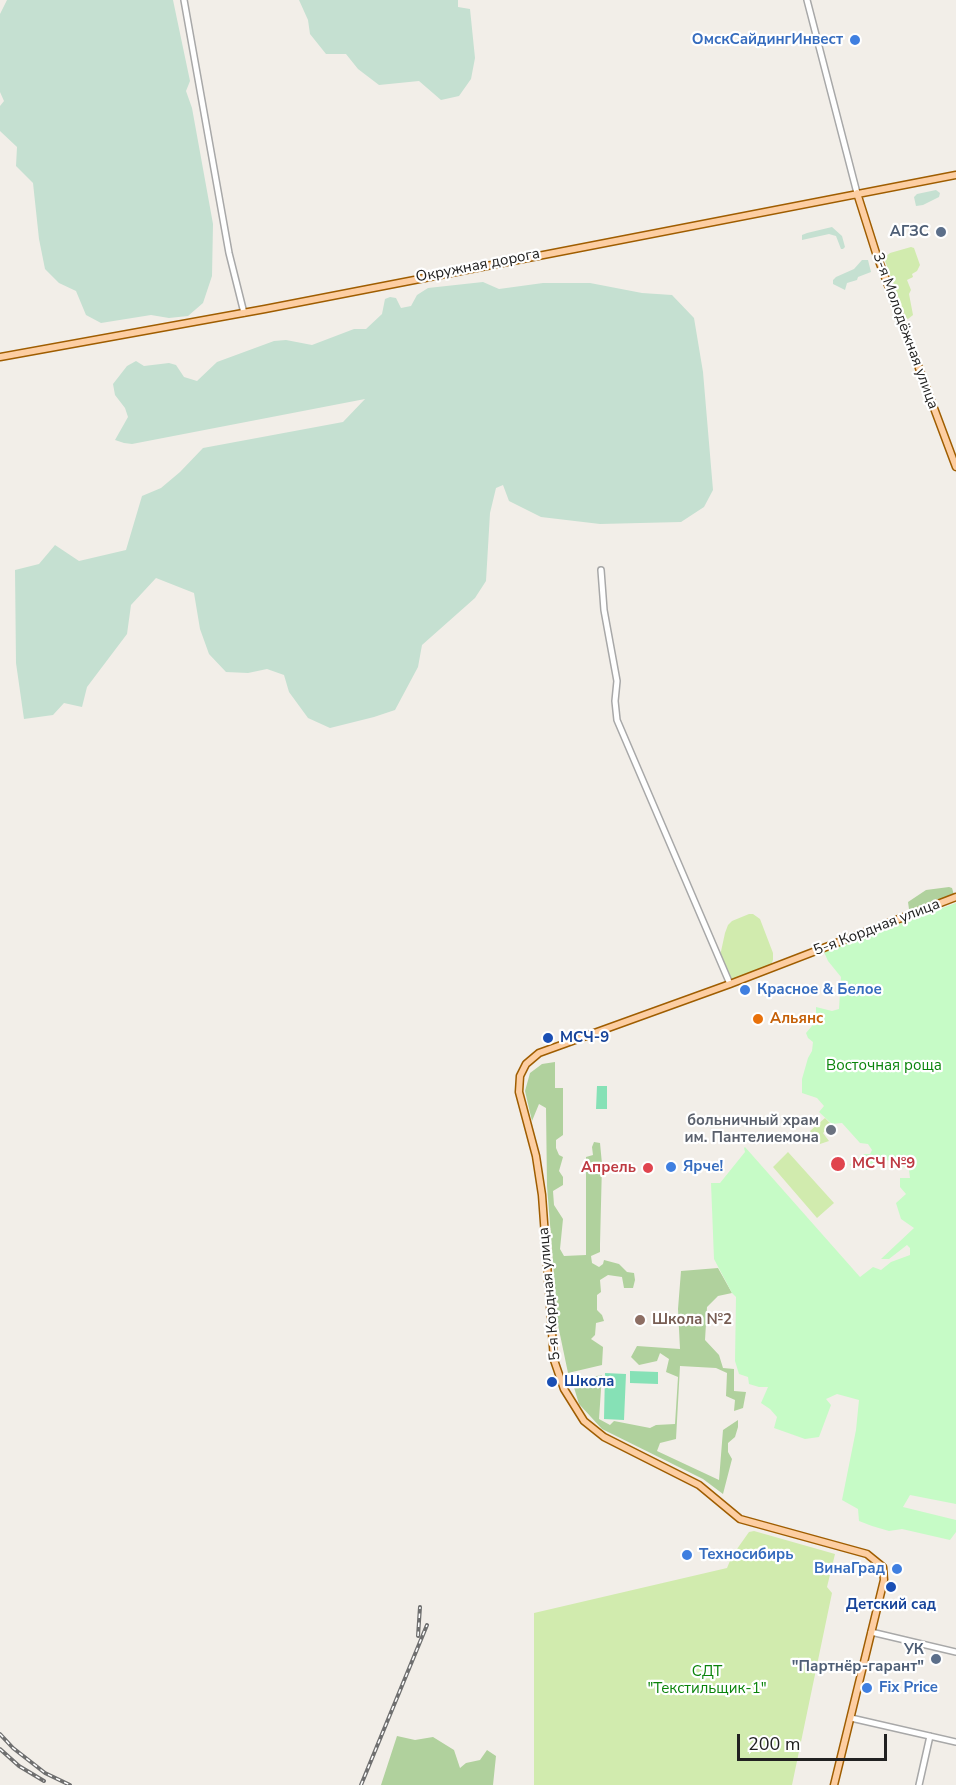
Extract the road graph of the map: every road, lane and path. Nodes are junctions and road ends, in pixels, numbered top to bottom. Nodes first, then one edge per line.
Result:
1 (184, 0) edge
2 (807, 0) edge
3 (956, 175) edge
4 (857, 193) junction
5 (244, 313) junction
6 (0, 357) edge
7 (956, 467) edge
8 (601, 570) dead end
9 (956, 897) edge
10 (730, 984) junction
11 (871, 1632) junction
12 (956, 1652) edge
13 (851, 1718) junction
14 (930, 1736) junction
15 (956, 1742) edge
16 (834, 1785) edge
17 (919, 1785) edge

1 - 5 street
2 - 4 street
3 - 4 main road, Окружная дорога
4 - 5 main road, Окружная дорога
4 - 7 main road, 3-я Молодёжная улица
5 - 6 main road, Окружная дорога
8 - 10 street
9 - 10 main road, 5-я Кордная улица
10 - 11 main road, 5-я Кордная улица
11 - 12 street
11 - 13 main road, 5-я Кордная улица
13 - 14 street
13 - 16 main road, 5-я Кордная улица
14 - 15 street
14 - 17 street

